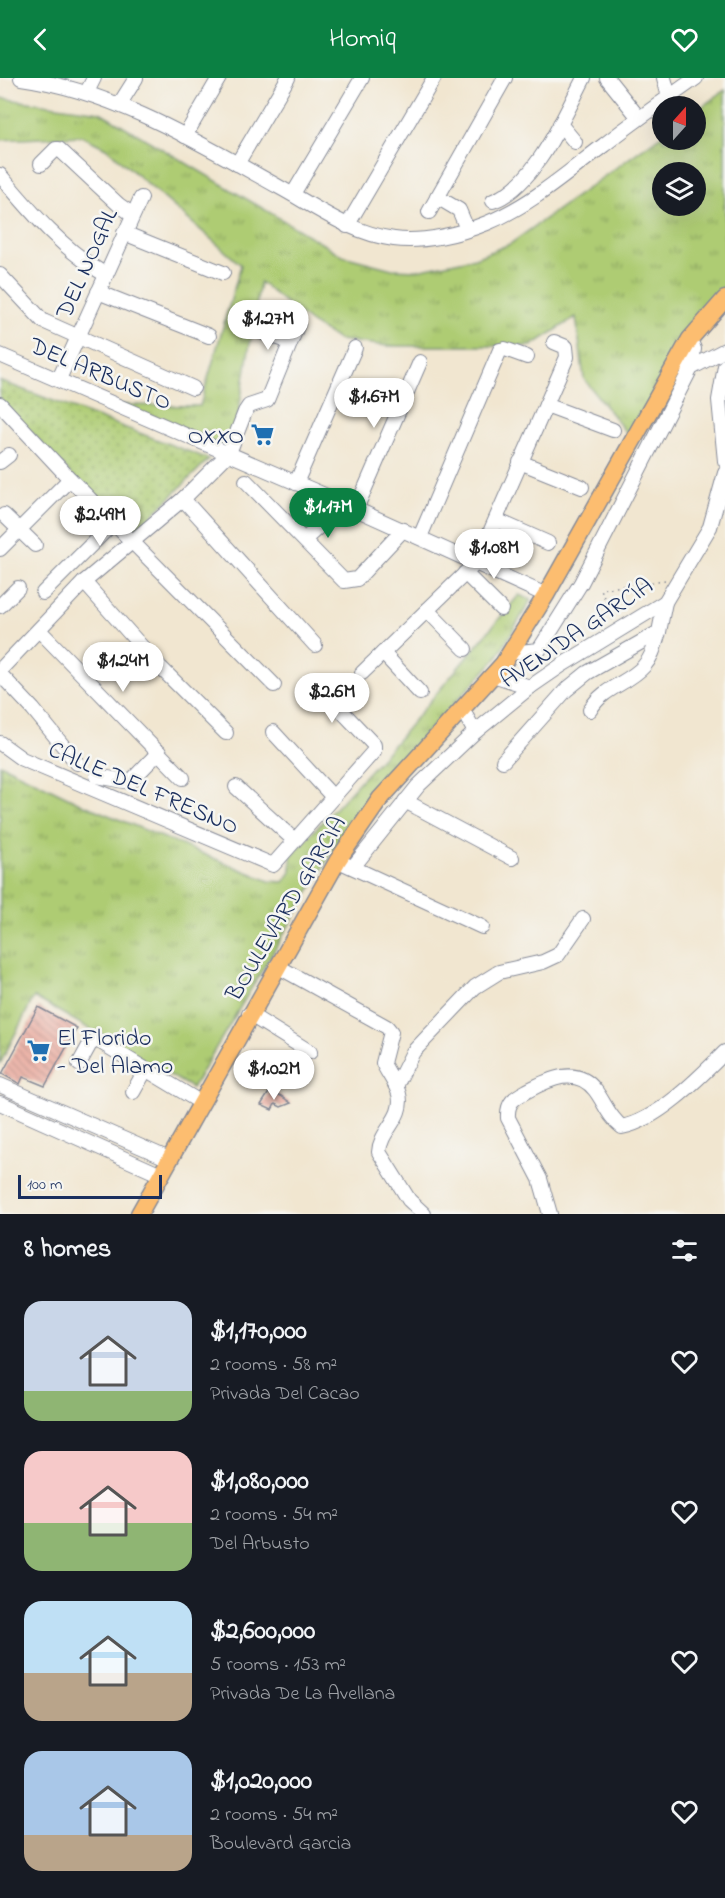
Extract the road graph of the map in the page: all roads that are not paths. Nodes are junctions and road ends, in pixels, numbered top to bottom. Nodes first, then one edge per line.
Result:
1 (21, 78) edge
2 (94, 78) edge
3 (136, 78) edge
4 (219, 78) edge
5 (288, 78) edge
6 (362, 78) edge
7 (434, 78) edge
8 (505, 78) edge
9 (584, 78) edge
10 (607, 78) edge
11 (664, 78) edge
12 (696, 78) edge
13 (87, 92) junction
14 (669, 96) edge
15 (670, 96) edge
16 (119, 105) junction
17 (652, 109) edge
18 (639, 118) junction
19 (560, 124) junction
20 (185, 136) junction
21 (575, 142) dead end
22 (41, 164) dead end
23 (237, 164) junction
24 (0, 175) edge
25 (293, 194) junction
26 (437, 197) junction
27 (141, 198) dead end
28 (493, 201) dead end
29 (429, 212) dead end
30 (132, 214) junction
31 (347, 226) junction
32 (467, 230) junction
33 (124, 233) junction
34 (223, 273) dead end
35 (0, 275) edge
36 (106, 275) junction
37 (98, 292) junction
38 (725, 299) edge
39 (298, 324) dead end
40 (255, 330) dead end
41 (209, 336) dead end
42 (77, 338) junction
43 (690, 339) junction
44 (290, 342) junction
45 (554, 342) dead end
46 (355, 348) dead end
47 (725, 350) edge
48 (0, 355) edge
49 (527, 357) dead end
50 (420, 362) dead end
51 (674, 366) junction
52 (725, 366) edge
53 (691, 368) junction
54 (59, 380) junction
55 (193, 388) dead end
56 (0, 404) edge
57 (546, 405) junction
58 (613, 430) dead end
59 (229, 453) junction
60 (725, 461) edge
61 (520, 462) junction
62 (725, 473) edge
63 (70, 479) junction
64 (246, 481) dead end
65 (296, 483) junction
66 (582, 487) dead end
67 (183, 499) junction
68 (356, 509) junction
69 (4, 515) dead end
70 (330, 516) dead end
71 (496, 520) junction
72 (725, 522) edge
73 (114, 523) junction
74 (710, 527) junction
75 (19, 529) junction
76 (403, 530) junction
77 (420, 537) junction
78 (304, 539) junction
79 (132, 541) junction
80 (548, 543) dead end
81 (35, 545) dead end
82 (0, 549) edge
83 (477, 562) junction
84 (465, 573) junction
85 (84, 582) junction
86 (18, 588) dead end
87 (43, 593) dead end
88 (546, 595) junction
89 (665, 602) junction
90 (0, 606) edge
91 (501, 609) dead end
92 (427, 610) junction
93 (39, 630) junction
94 (659, 632) junction
95 (315, 645) dead end
96 (465, 649) dead end
97 (383, 653) junction
98 (510, 653) junction
99 (0, 672) edge
100 (362, 673) dead end
101 (493, 675) junction
102 (316, 684) dead end
103 (274, 685) dead end
104 (530, 687) junction
105 (420, 693) dead end
106 (462, 709) junction
107 (590, 710) dead end
108 (273, 732) dead end
109 (475, 732) junction
110 (226, 733) dead end
111 (0, 743) edge
112 (159, 752) junction
113 (503, 761) dead end
114 (77, 763) dead end
115 (404, 773) junction
116 (97, 776) dead end
117 (183, 778) dead end
118 (236, 786) dead end
119 (418, 786) junction
120 (333, 797) junction
121 (405, 801) junction
122 (294, 840) junction
123 (512, 858) dead end
124 (345, 864) junction
125 (583, 919) dead end
126 (482, 927) dead end
127 (277, 966) junction
128 (249, 1014) junction
129 (310, 1052) dead end
130 (725, 1052) edge
131 (79, 1064) dead end
132 (146, 1069) junction
133 (0, 1085) edge
134 (396, 1086) junction
135 (133, 1092) dead end
136 (200, 1102) junction
137 (0, 1103) edge
138 (131, 1142) junction
139 (125, 1157) junction
140 (169, 1159) junction
141 (161, 1175) junction
142 (139, 1214) edge
143 (424, 1214) edge
144 (550, 1214) edge

1 - 13 street
2 - 13 street
3 - 16 street
4 - 20 street
5 - 23 street
6 - 25 street
7 - 31 street
8 - 26 street
9 - 19 street
10 - 18 street
11 - 14 street
12 - 15 street
13 - 16 street
16 - 20 street
17 - 18 street
18 - 32 street
19 - 21 street
19 - 28 street
20 - 23 street
22 - 30 street
23 - 25 street
24 - 36 street
25 - 31 street
26 - 29 street
26 - 32 street
27 - 30 street, DEL NOGAL
30 - 33 street, DEL NOGAL
31 - 32 street
33 - 34 street
33 - 36 street, DEL NOGAL
35 - 42 street
36 - 37 street, DEL NOGAL
37 - 41 street
37 - 42 street, DEL NOGAL
38 - 43 main road, BOULEVARD GARCIA
39 - 44 street
40 - 44 street
42 - 54 street, DEL NOGAL
42 - 55 street
43 - 51 main road, BOULEVARD GARCIA
43 - 53 street
44 - 59 street
45 - 57 street
46 - 65 street
47 - 53 street
48 - 54 street, DEL ARBUSTO
49 - 77 street
50 - 68 street
51 - 53 street
51 - 88 main road, BOULEVARD GARCIA
52 - 60 street
53 - 98 street
54 - 59 street, DEL ARBUSTO
56 - 63 street
57 - 58 street
57 - 61 street
59 - 65 street, DEL ARBUSTO
59 - 67 street
61 - 66 street
61 - 71 street
62 - 74 street, AVENIDA GARCÍA
63 - 73 street
63 - 75 street
64 - 78 street
65 - 68 street, DEL ARBUSTO
67 - 79 street
67 - 95 street
68 - 76 street, DEL ARBUSTO
69 - 75 street
70 - 78 street
71 - 80 street
71 - 83 street
72 - 74 street
73 - 79 street
73 - 87 street
74 - 89 street, AVENIDA GARCÍA
75 - 81 street
75 - 82 street
76 - 77 street, DEL ARBUSTO
76 - 78 street
77 - 83 street, DEL ARBUSTO
79 - 85 street
79 - 103 street
83 - 84 street
83 - 88 street, DEL ARBUSTO
84 - 91 street
84 - 92 street
85 - 93 street
85 - 110 street
86 - 90 street
88 - 98 main road, BOULEVARD GARCIA
89 - 94 street
89 - 104 street, AVENIDA GARCÍA
92 - 96 street
92 - 97 street
93 - 99 street
93 - 112 street
94 - 107 street
94 - 113 street
97 - 100 street
97 - 105 street
98 - 101 main road, BOULEVARD GARCIA
99 - 114 street
101 - 104 street
101 - 106 main road, BOULEVARD GARCIA
102 - 120 street
104 - 109 street, AVENIDA GARCÍA
106 - 109 street
106 - 115 main road, BOULEVARD GARCIA
108 - 120 street
109 - 119 street, AVENIDA GARCÍA
111 - 122 street, CALLE DEL FRESNO
112 - 116 street
112 - 117 street
115 - 119 street
115 - 124 main road, BOULEVARD GARCIA
118 - 122 street
119 - 121 street, AVENIDA GARCÍA
120 - 122 street
121 - 123 street
121 - 124 street, AVENIDA GARCÍA
124 - 126 street
124 - 127 main road, BOULEVARD GARCIA
125 - 134 street
127 - 128 main road, BOULEVARD GARCIA
127 - 134 street
128 - 129 street
128 - 136 main road, BOULEVARD GARCIA
130 - 144 street
131 - 132 street
132 - 135 street
132 - 136 street
133 - 138 street
134 - 143 street
136 - 140 main road, BOULEVARD GARCIA
137 - 139 street
138 - 139 street
138 - 140 street
139 - 141 street
140 - 141 main road, BOULEVARD GARCIA
141 - 142 main road, BOULEVARD GARCIA

